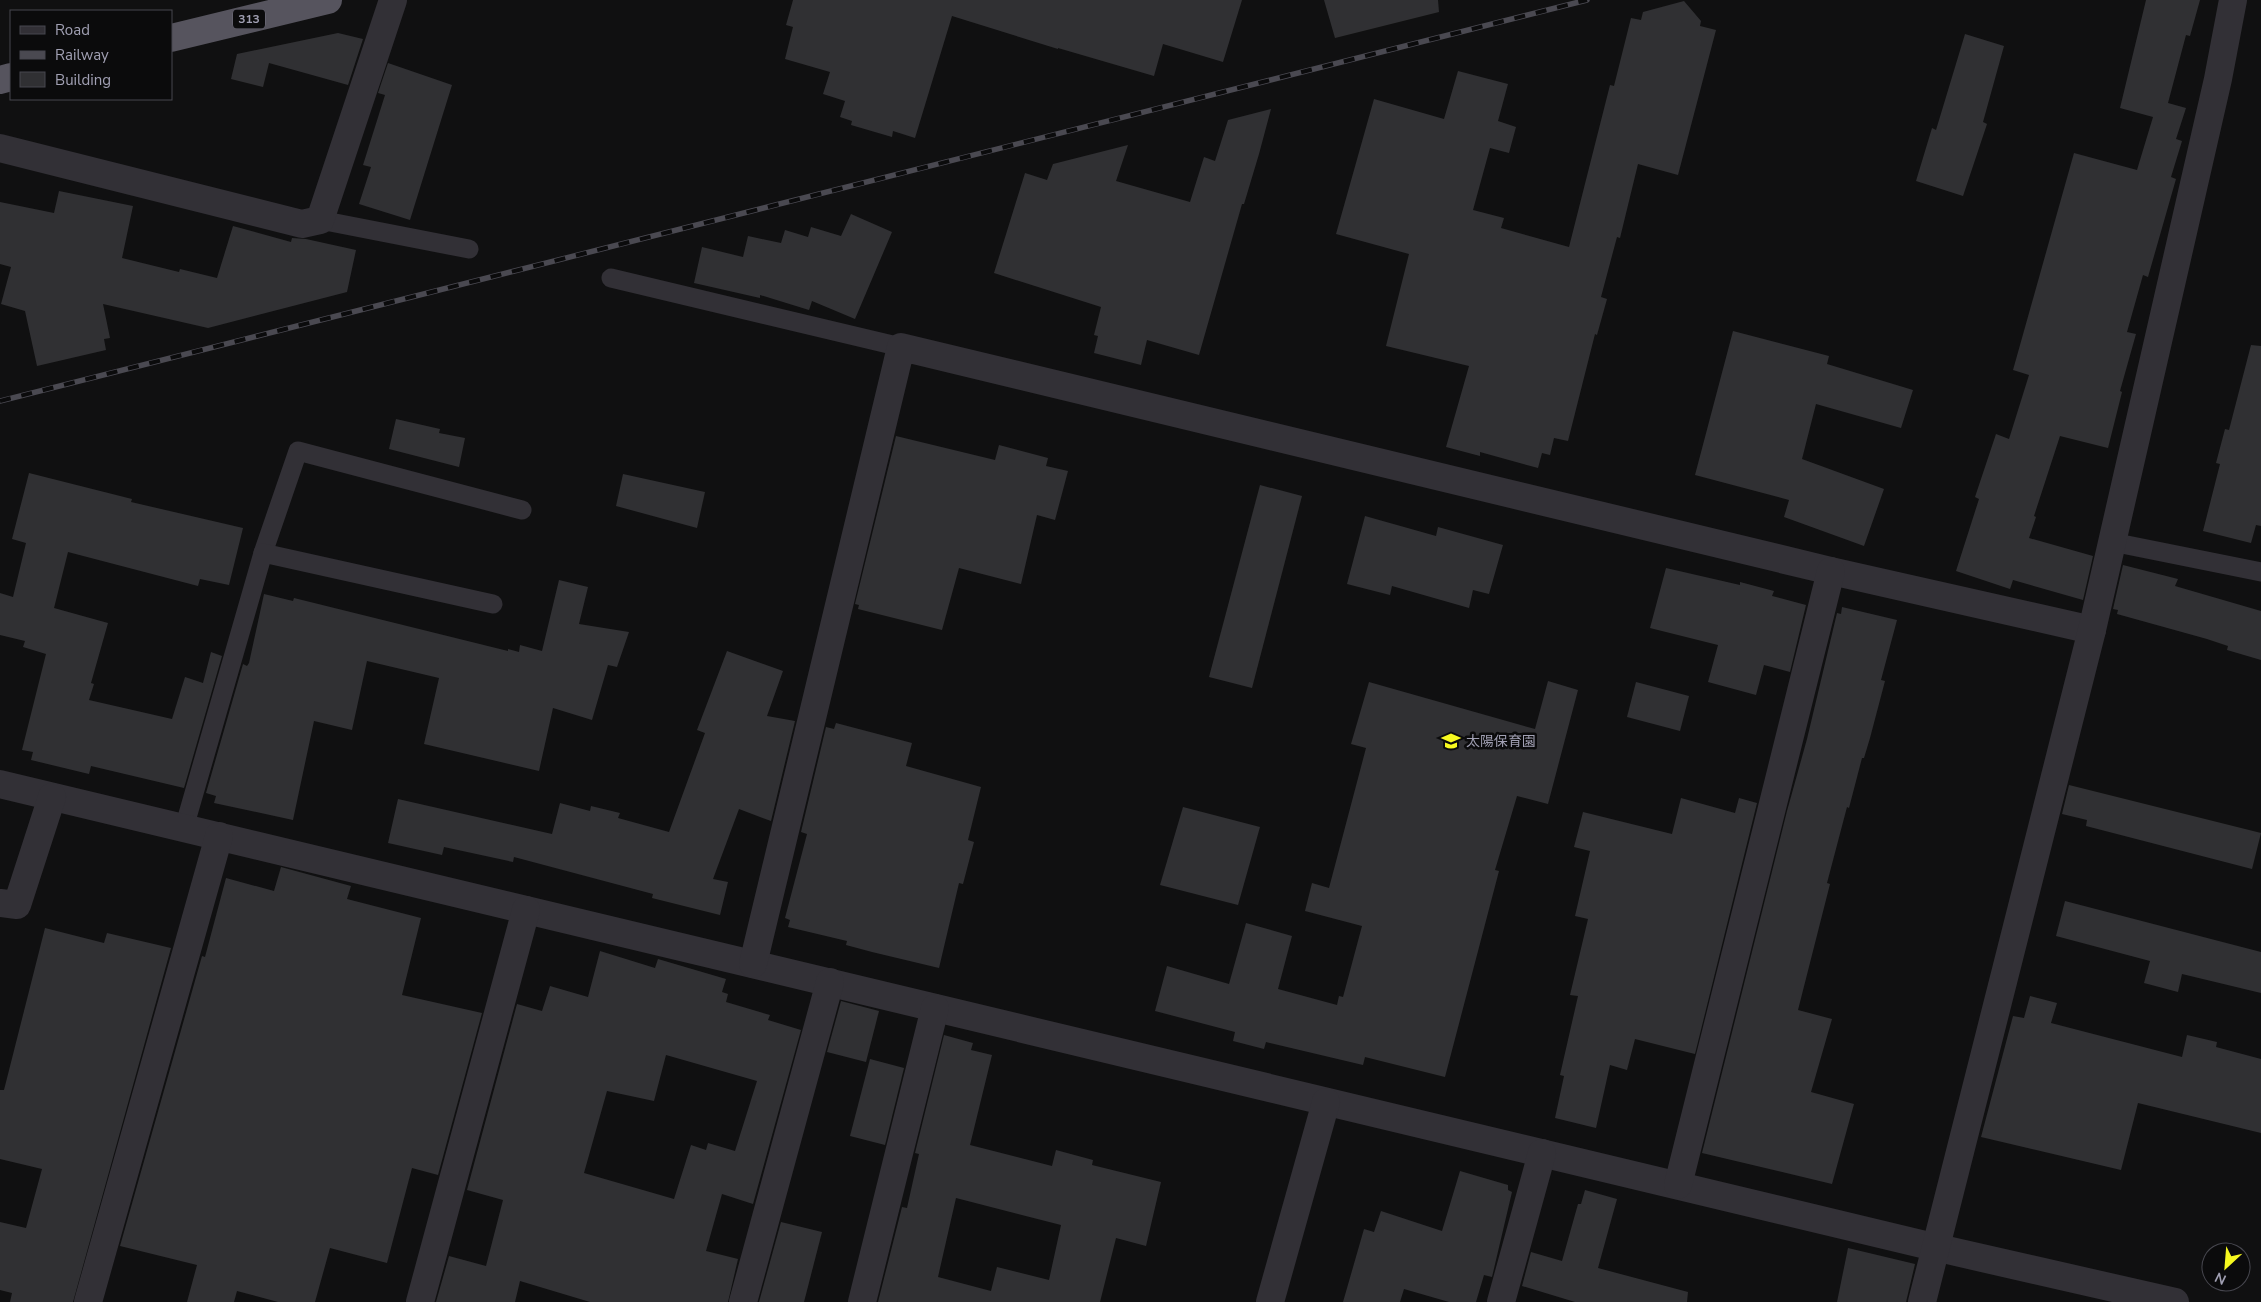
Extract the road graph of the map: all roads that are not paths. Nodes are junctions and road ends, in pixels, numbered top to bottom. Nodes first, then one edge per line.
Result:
1 (328, 0) edge
2 (393, 0) edge
3 (2233, 0) edge
4 (172, 38) edge
5 (0, 148) edge
6 (320, 220) junction
7 (469, 249) dead end
8 (611, 278) dead end
9 (900, 347) junction
10 (522, 510) dead end
11 (2112, 542) junction
12 (263, 553) junction
13 (1831, 570) junction
14 (2261, 572) edge
15 (493, 604) dead end
16 (2092, 630) junction
17 (0, 784) edge
18 (52, 797) junction
19 (184, 828) junction
20 (219, 836) junction
21 (0, 903) edge
22 (526, 910) junction
23 (753, 964) junction
24 (830, 982) junction
25 (935, 1008) junction
26 (1326, 1102) junction
27 (1542, 1153) junction
28 (1678, 1185) junction
29 (1934, 1247) junction
30 (88, 1302) edge
31 (420, 1302) edge
32 (743, 1302) edge
33 (862, 1302) edge
34 (1270, 1302) edge
35 (1501, 1302) edge
36 (1922, 1302) edge
37 (2175, 1302) edge

1 - 4 highway, 313
2 - 6 street
3 - 11 street
5 - 6 street
6 - 7 lane
8 - 9 lane
9 - 13 street
9 - 23 street
10 - 12 lane
11 - 14 lane
11 - 16 street
12 - 15 lane
12 - 19 lane
13 - 16 street
13 - 28 street
16 - 29 street
17 - 18 street
18 - 19 street
18 - 21 street
19 - 20 street
20 - 22 street
20 - 30 street
22 - 23 street
22 - 31 street
23 - 24 street
24 - 25 street
24 - 32 street
25 - 26 street
25 - 33 street
26 - 27 street
26 - 34 street
27 - 28 street
27 - 35 street
28 - 29 street
29 - 36 street
29 - 37 street

